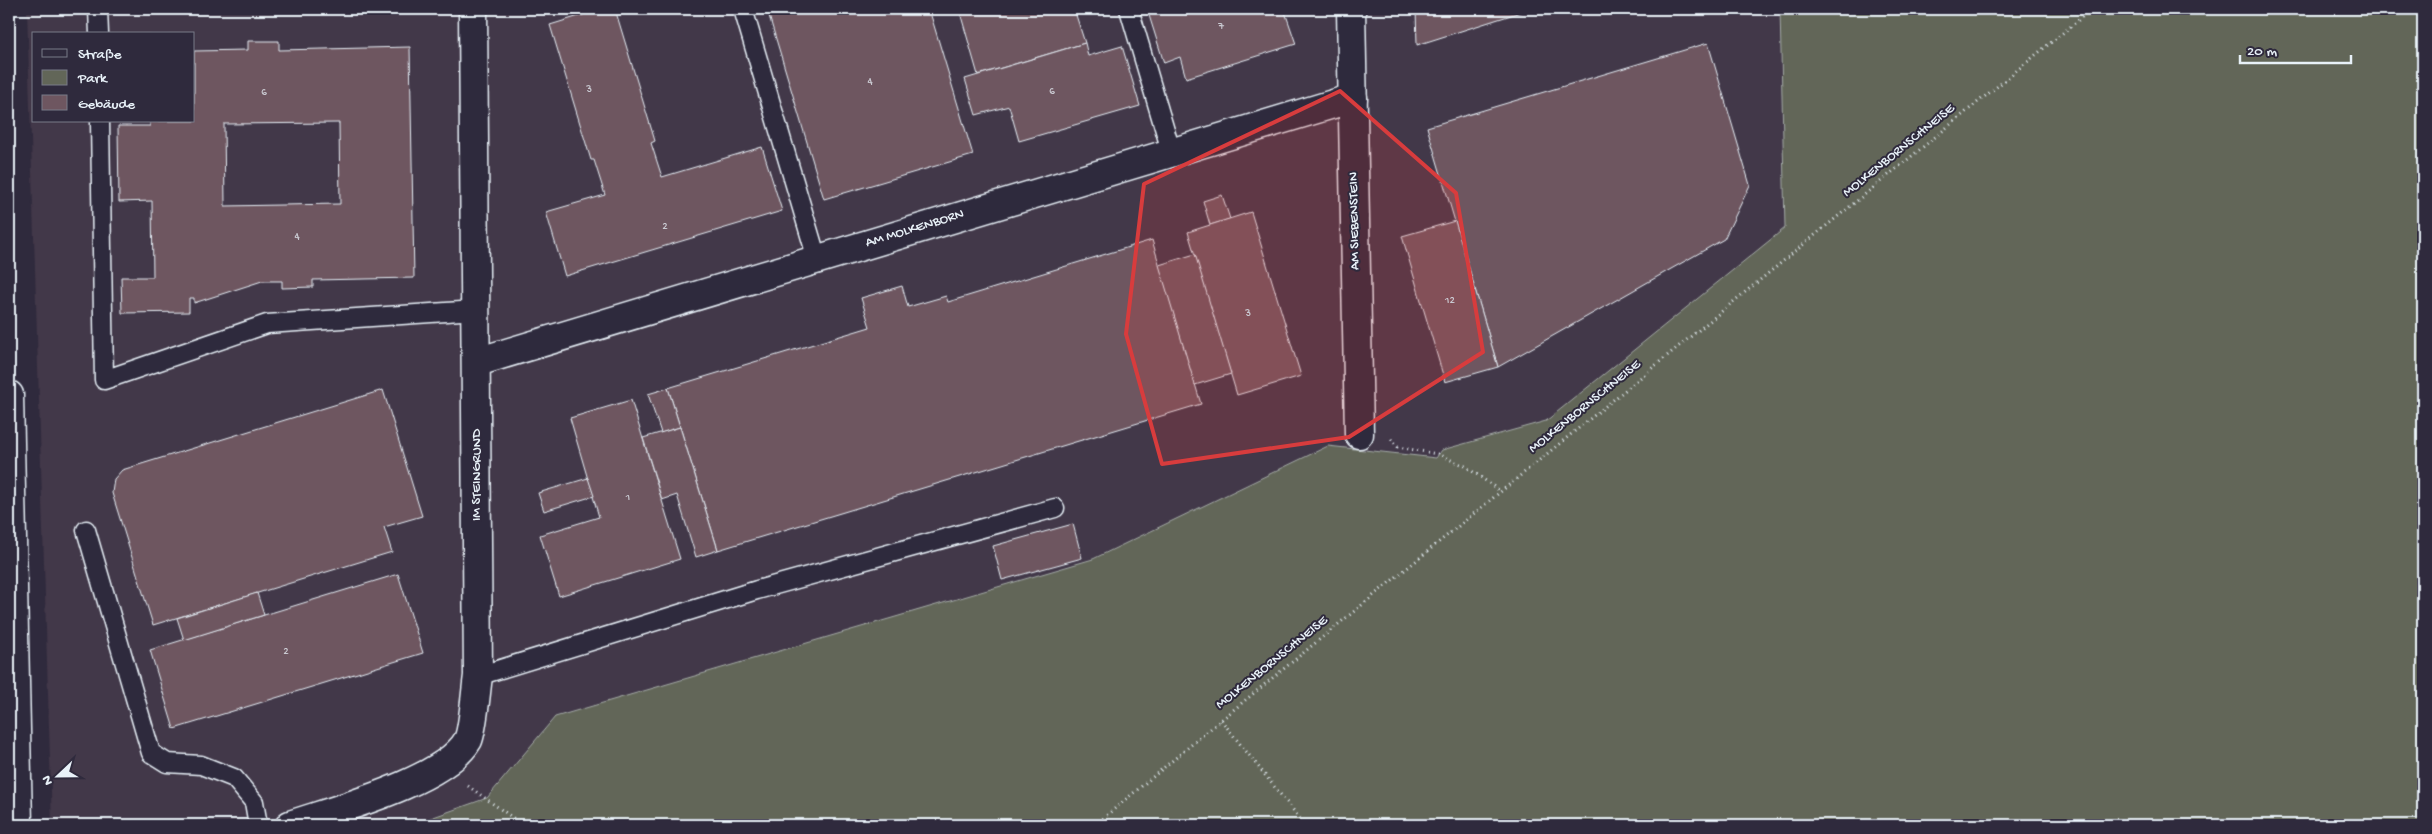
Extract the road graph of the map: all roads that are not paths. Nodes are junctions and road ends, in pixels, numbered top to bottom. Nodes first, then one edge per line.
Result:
1 (98, 9) edge
2 (473, 9) edge
3 (743, 9) edge
4 (1129, 9) edge
5 (1351, 9) edge
6 (99, 32) edge
7 (1353, 98) junction
8 (100, 122) edge
9 (1171, 151) junction
10 (817, 258) junction
11 (476, 310) junction
12 (477, 362) junction
13 (9, 395) edge
14 (1359, 425) road end
15 (1055, 508) dead end
16 (86, 530) dead end
17 (478, 676) junction
18 (18, 825) edge
19 (258, 825) edge
20 (290, 825) edge

1 - 6 lane
2 - 11 street, IM STEINGRUND
3 - 10 lane
4 - 9 lane
5 - 7 street, AM SIEBENSTEIN
7 - 9 street, AM MOLKENBORN
7 - 14 street, AM SIEBENSTEIN
8 - 11 lane
9 - 10 street, AM MOLKENBORN
10 - 12 street, AM MOLKENBORN
11 - 12 street, IM STEINGRUND
12 - 17 street, IM STEINGRUND
13 - 18 street
15 - 17 lane
16 - 19 lane
17 - 20 street, IM STEINGRUND

